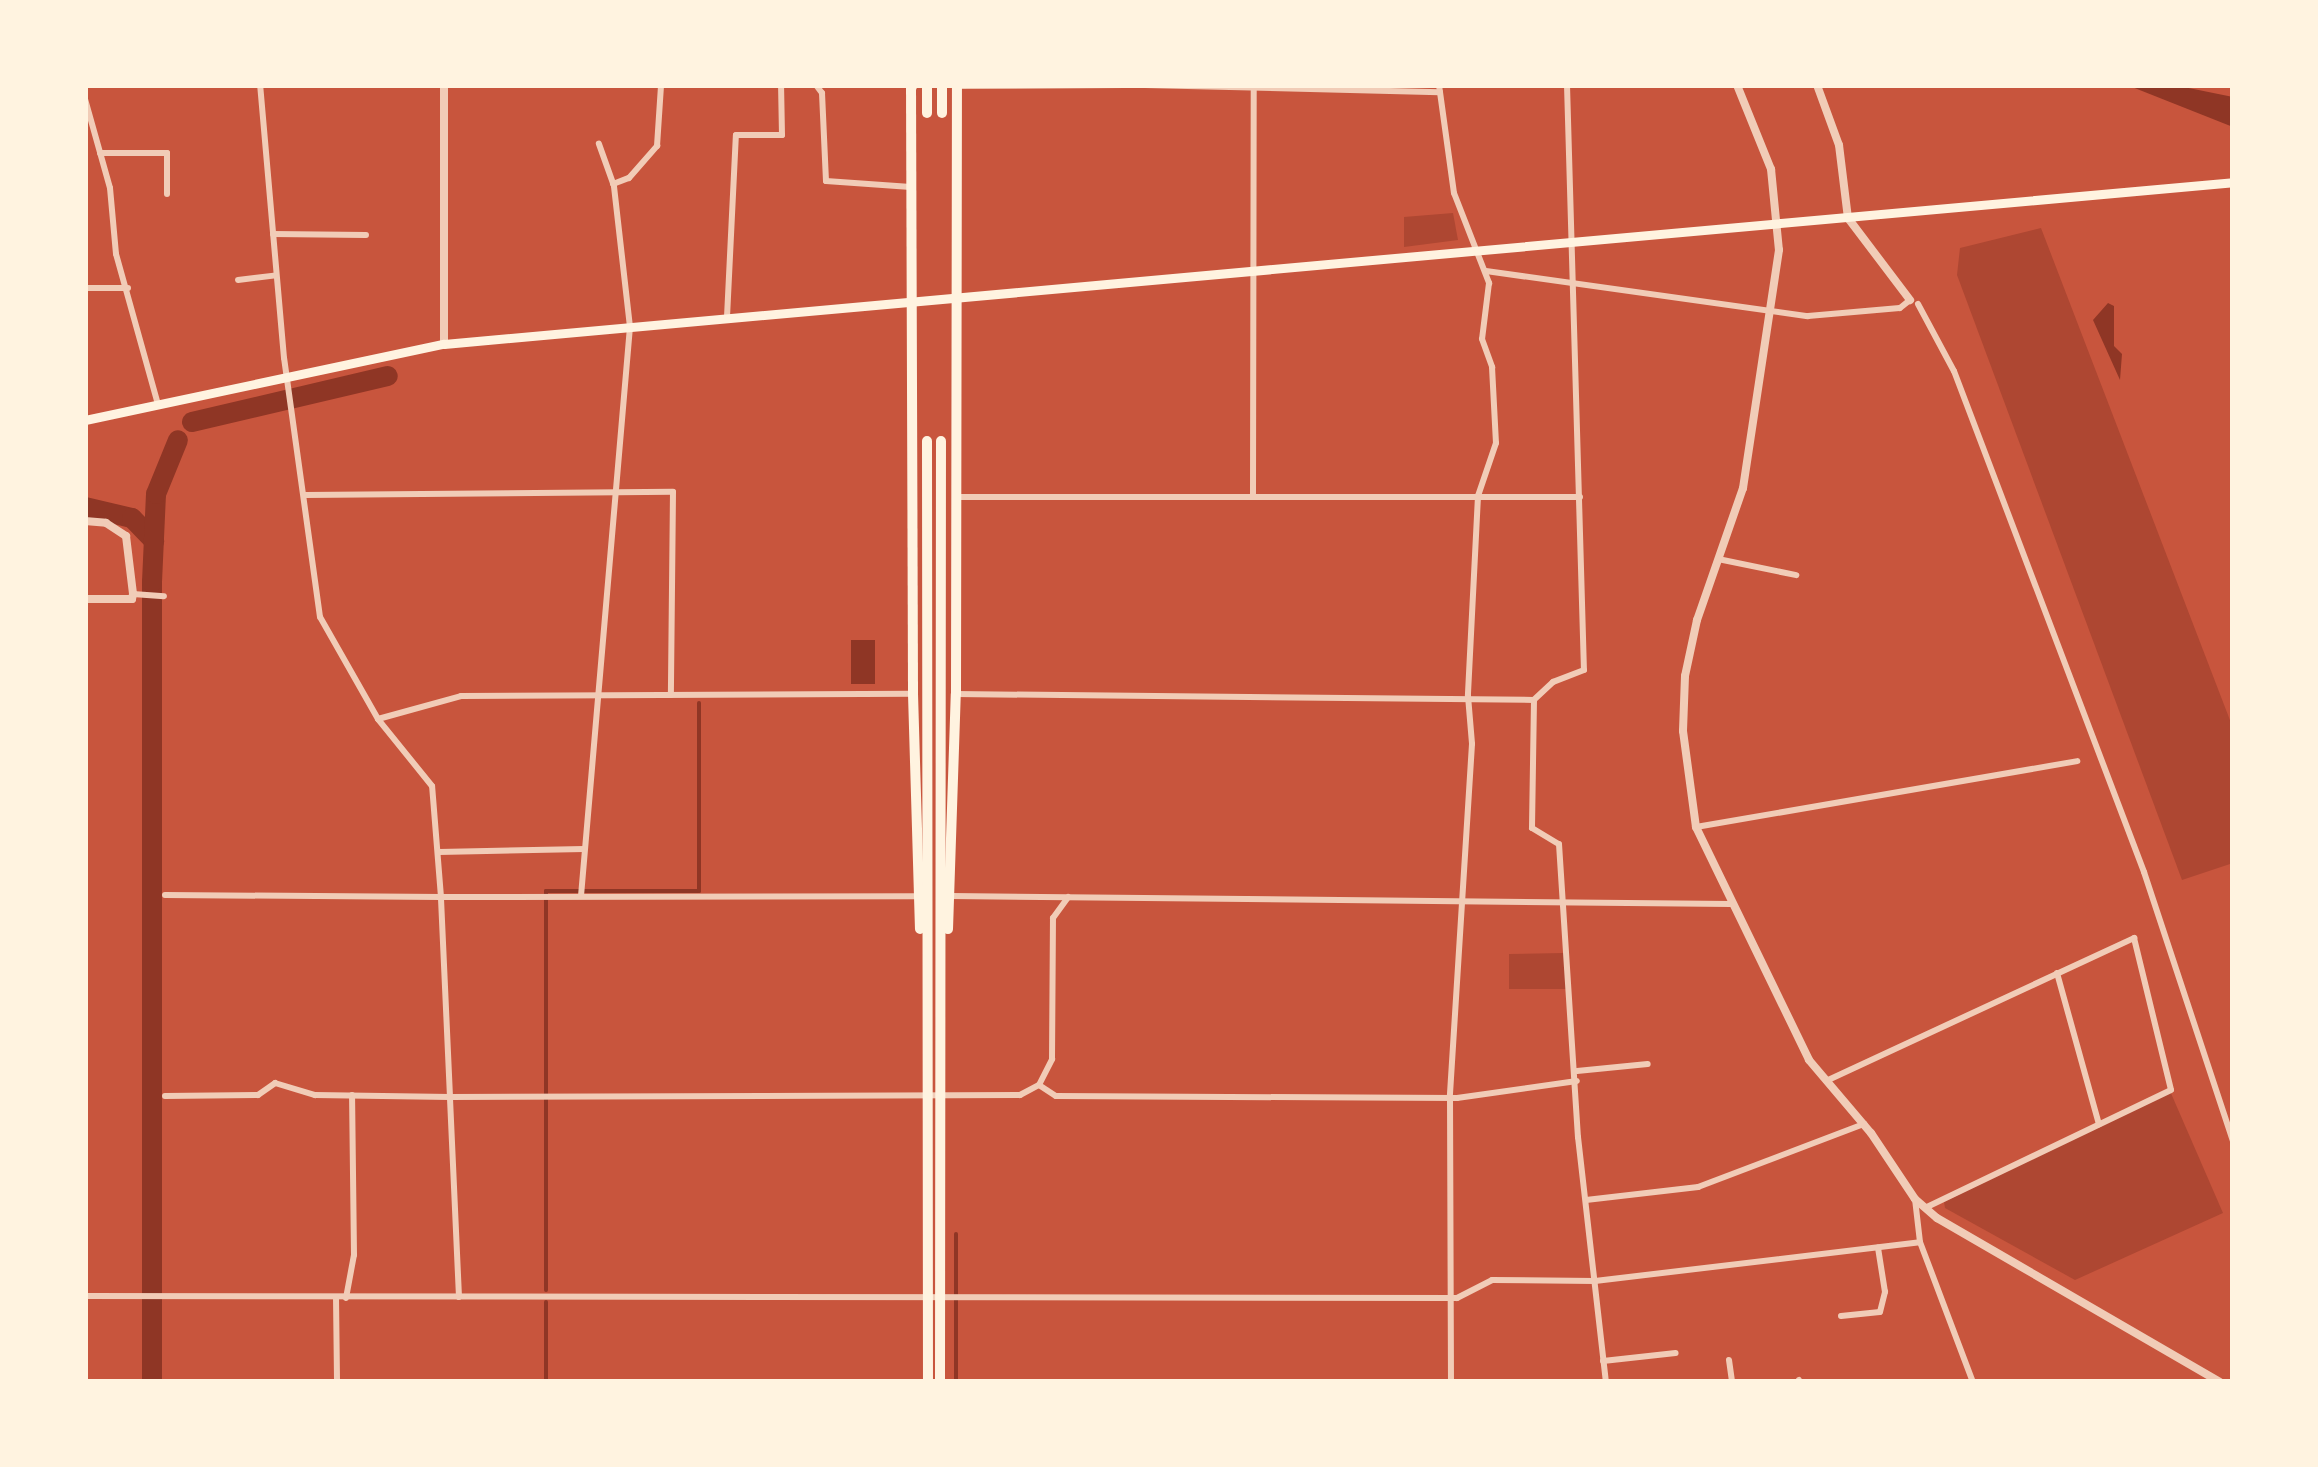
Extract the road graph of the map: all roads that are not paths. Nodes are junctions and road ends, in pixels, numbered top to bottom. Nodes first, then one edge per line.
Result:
1 (260, 85) edge
2 (444, 85) edge
3 (662, 85) edge
4 (781, 85) edge
5 (816, 85) edge
6 (911, 85) edge
7 (927, 85) edge
8 (942, 85) edge
9 (956, 85) edge
10 (1125, 85) edge
11 (1145, 85) edge
12 (1567, 85) edge
13 (1738, 85) edge
14 (1817, 85) edge
15 (1254, 88) edge
16 (1440, 88) edge
17 (85, 99) edge
18 (927, 113) dead end
19 (942, 113) dead end
20 (599, 144) dead end
21 (100, 153) junction
22 (2233, 182) edge
23 (613, 184) junction
24 (912, 187) junction
25 (167, 194) dead end
26 (1848, 218) junction
27 (272, 234) junction
28 (366, 235) dead end
29 (1571, 243) junction
30 (1474, 252) junction
31 (1254, 270) junction
32 (1486, 270) junction
33 (276, 275) junction
34 (238, 280) dead end
35 (1573, 284) junction
36 (85, 288) edge
37 (128, 288) junction
38 (955, 294) junction
39 (912, 298) junction
40 (1914, 302) junction
41 (1766, 313) junction
42 (727, 317) junction
43 (630, 327) junction
44 (444, 344) junction
45 (288, 374) junction
46 (158, 404) junction
47 (85, 420) edge
48 (927, 441) dead end
49 (941, 441) dead end
50 (616, 494) junction
51 (305, 495) junction
52 (1253, 496) junction
53 (1478, 496) junction
54 (956, 497) junction
55 (1580, 498) junction
56 (85, 521) edge
57 (1718, 559) junction
58 (1796, 575) dead end
59 (137, 594) junction
60 (162, 596) dead end
61 (85, 599) edge
62 (912, 694) junction
63 (956, 694) junction
64 (597, 695) junction
65 (671, 695) junction
66 (1468, 696) junction
67 (1534, 700) junction
68 (378, 719) junction
69 (2077, 761) dead end
70 (1696, 827) junction
71 (584, 849) junction
72 (438, 852) junction
73 (582, 892) junction
74 (165, 895) dead end
75 (917, 896) junction
76 (951, 896) junction
77 (1068, 896) junction
78 (442, 897) junction
79 (1463, 898) junction
80 (1731, 904) junction
81 (1565, 905) junction
82 (2056, 973) junction
83 (942, 984) junction
84 (926, 985) junction
85 (1648, 1064) dead end
86 (1577, 1071) junction
87 (1577, 1081) junction
88 (1826, 1081) junction
89 (1039, 1085) junction
90 (352, 1095) junction
91 (164, 1096) dead end
92 (450, 1097) junction
93 (926, 1097) junction
94 (941, 1097) junction
95 (1450, 1098) junction
96 (1864, 1124) junction
97 (2099, 1124) junction
98 (2233, 1141) edge
99 (1915, 1199) junction
100 (1586, 1200) junction
101 (1925, 1208) junction
102 (1920, 1242) junction
103 (1878, 1248) junction
104 (1595, 1281) junction
105 (85, 1296) edge
106 (460, 1297) junction
107 (341, 1298) junction
108 (934, 1298) junction
109 (1451, 1298) junction
110 (1840, 1316) dead end
111 (1665, 1344) dead end
112 (1730, 1360) dead end
113 (1604, 1361) junction
114 (1728, 1376) edge
115 (337, 1382) edge
116 (928, 1382) edge
117 (940, 1382) edge
118 (1450, 1382) edge
119 (1606, 1382) edge
120 (1973, 1382) edge
121 (2220, 1382) edge

1 - 27 street
2 - 44 street
3 - 23 street
4 - 42 street
5 - 24 street
6 - 24 highway
7 - 18 highway
8 - 19 highway
9 - 10 street
9 - 38 highway
11 - 15 street
12 - 29 street
13 - 41 street
14 - 26 street
15 - 16 street
15 - 31 street
16 - 30 street
17 - 21 street
20 - 23 street
21 - 25 street
21 - 37 street
22 - 26 main road
23 - 43 street
24 - 39 highway
26 - 29 main road
26 - 40 street
27 - 28 street
27 - 33 street
29 - 30 main road
29 - 35 street
30 - 31 main road
30 - 32 street
31 - 38 main road
31 - 52 street
32 - 35 street
32 - 53 street
33 - 34 street
33 - 45 street
35 - 41 street
35 - 55 street
36 - 37 street
37 - 46 street
38 - 39 main road
38 - 54 highway
39 - 42 main road
39 - 62 highway
40 - 41 street
40 - 98 street
41 - 57 street
42 - 43 main road
43 - 44 main road
43 - 50 street
44 - 45 main road
45 - 46 main road
45 - 51 street
46 - 47 main road
48 - 84 highway
49 - 83 highway
50 - 51 street
50 - 64 street
50 - 65 street
51 - 68 street
52 - 53 street
52 - 54 street
53 - 55 street
53 - 66 street
54 - 63 highway
55 - 67 street
56 - 59 street
57 - 58 street
57 - 70 street
59 - 60 street
59 - 61 street
62 - 65 street
62 - 75 highway
63 - 66 street
63 - 76 highway
64 - 65 street
64 - 68 street
64 - 71 street
66 - 67 street
66 - 79 street
67 - 81 street
68 - 72 street
69 - 70 street
70 - 80 street
71 - 72 street
71 - 73 street
72 - 78 street
73 - 75 street
73 - 78 street
74 - 78 street
75 - 84 highway
76 - 77 street
76 - 83 highway
77 - 79 street
77 - 89 street
78 - 92 street
79 - 81 street
79 - 95 street
80 - 81 street
80 - 88 street
81 - 86 street
82 - 88 street
82 - 97 street
82 - 97 street
83 - 94 highway
84 - 93 highway
85 - 86 street
86 - 87 street
87 - 95 street
87 - 100 street
88 - 96 street
89 - 94 street
89 - 95 street
90 - 91 street
90 - 92 street
90 - 107 street
92 - 93 street
92 - 106 street
93 - 94 street
93 - 108 highway
94 - 108 highway
95 - 109 street
96 - 99 street
96 - 100 street
97 - 101 street
99 - 101 street
99 - 102 street
100 - 104 street
101 - 121 street
102 - 103 street
102 - 120 street
103 - 104 street
103 - 110 street
104 - 109 street
104 - 113 street
105 - 107 street
106 - 107 street
106 - 108 street
107 - 115 street
108 - 109 street
108 - 116 highway
108 - 117 highway
109 - 118 street
111 - 113 street
112 - 114 street
113 - 119 street

